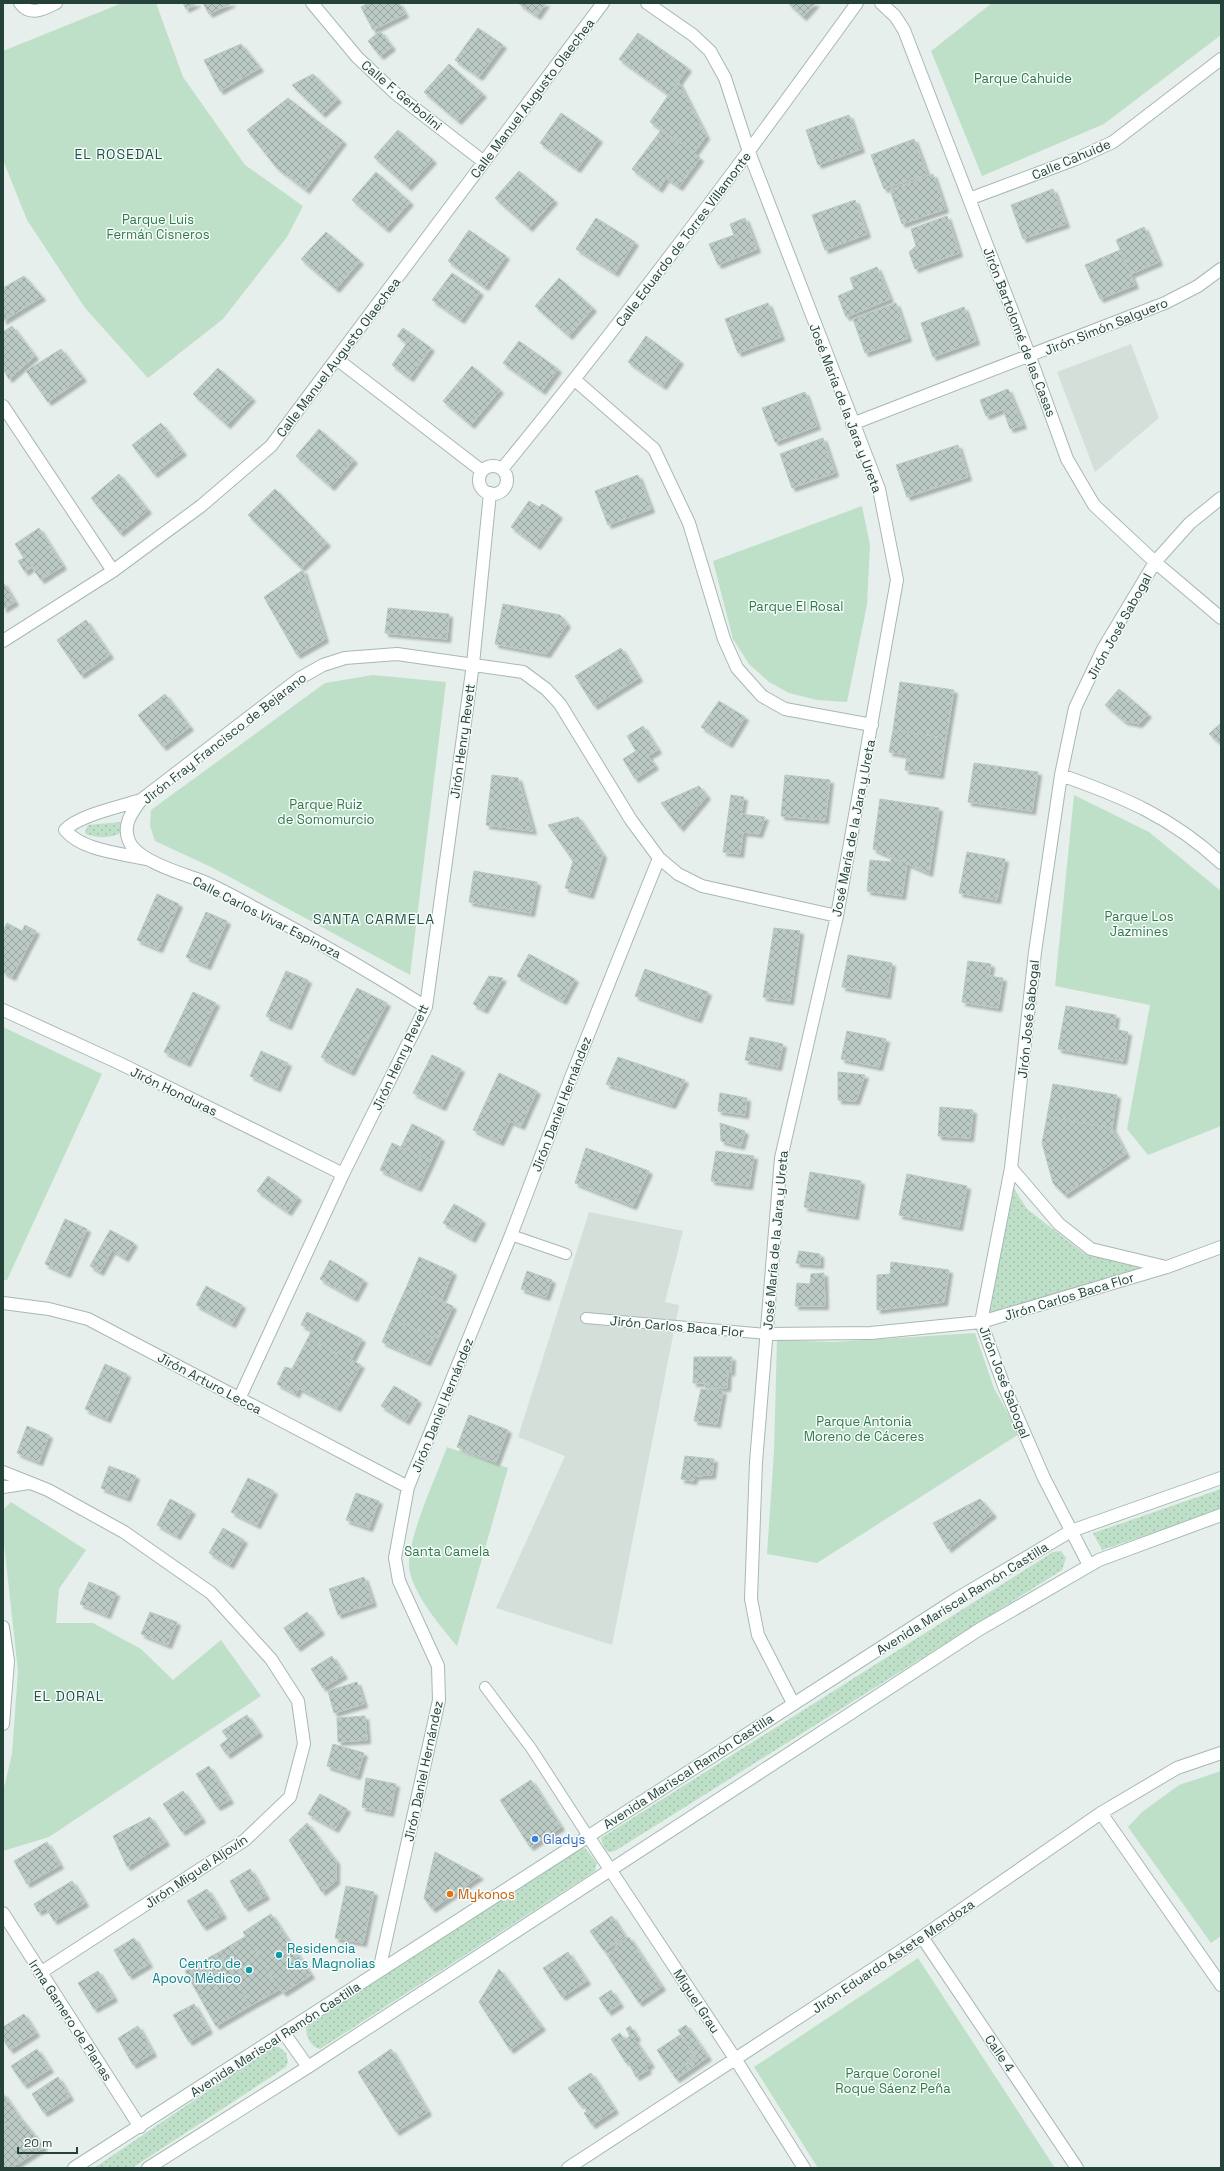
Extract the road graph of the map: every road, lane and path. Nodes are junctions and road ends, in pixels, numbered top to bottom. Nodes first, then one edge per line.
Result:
1 (20, 3) edge
2 (56, 3) edge
3 (312, 3) edge
4 (603, 3) edge
5 (647, 3) edge
6 (857, 3) edge
7 (881, 3) edge
8 (1221, 59) edge
9 (749, 152) junction
10 (484, 162) junction
11 (970, 199) junction
12 (1221, 269) edge
13 (1030, 356) junction
14 (338, 360) junction
15 (575, 380) junction
16 (3, 406) edge
17 (852, 424) junction
18 (502, 469) junction
19 (482, 471) junction
20 (490, 493) junction
21 (1221, 498) edge
22 (1154, 562) junction
23 (113, 571) junction
24 (1221, 618) edge
25 (3, 641) edge
26 (473, 664) junction
27 (872, 725) junction
28 (1061, 775) junction
29 (141, 800) junction
30 (128, 817) joint
31 (659, 858) junction
32 (147, 859) junction
33 (1221, 863) edge
34 (837, 916) junction
35 (426, 1007) junction
36 (3, 1010) edge
37 (1011, 1168) junction
38 (343, 1174) junction
39 (511, 1235) junction
40 (1221, 1247) edge
41 (566, 1254) dead end
42 (1167, 1267) junction
43 (3, 1303) edge
44 (586, 1318) dead end
45 (981, 1322) junction
46 (767, 1334) junction
47 (239, 1399) junction
48 (3, 1472) edge
49 (1221, 1478) edge
50 (31, 1483) junction
51 (3, 1487) edge
52 (408, 1487) junction
53 (1221, 1516) edge
54 (1071, 1531) junction
55 (1089, 1565) junction
56 (3, 1628) edge
57 (485, 1687) dead end
58 (793, 1703) junction
59 (3, 1724) edge
60 (1221, 1753) edge
61 (1101, 1813) junction
62 (588, 1836) junction
63 (610, 1869) junction
64 (3, 1913) edge
65 (922, 1937) junction
66 (1218, 1970) edge
67 (379, 1971) junction
68 (40, 1973) junction
69 (1221, 1985) edge
70 (284, 2033) junction
71 (736, 2060) junction
72 (308, 2067) junction
73 (140, 2127) junction
74 (74, 2168) edge
75 (148, 2168) edge
76 (568, 2168) edge
77 (804, 2168) edge
78 (1077, 2168) edge

1 - 2 street
3 - 10 street, Calle F. Gerbolini
4 - 10 street, Calle Manuel Augusto Olaechea
5 - 9 street, José María de la Jara y Ureta
6 - 9 street, Calle Eduardo de Torres Villamonte
7 - 11 street, Jirón Bartolomé de las Casas
8 - 11 street, Calle Cahuide
9 - 15 street, Calle Eduardo de Torres Villamonte
9 - 17 street, José María de la Jara y Ureta
10 - 14 street, Calle Manuel Augusto Olaechea
11 - 13 street, Jirón Bartolomé de las Casas
12 - 13 street, Jirón Simón Salguero
13 - 17 street, Jirón Simón Salguero
13 - 22 street, Jirón Bartolomé de las Casas
14 - 19 street
14 - 23 street, Calle Manuel Augusto Olaechea
15 - 18 street, Calle Eduardo de Torres Villamonte
15 - 27 street
16 - 23 street
17 - 27 street, José María de la Jara y Ureta
18 - 19 street
18 - 20 street
19 - 20 street
20 - 26 street, Jirón Henry Revett
21 - 22 street, Jirón José Sabogal
22 - 24 street, Jirón Bartolomé de las Casas
22 - 28 street, Jirón José Sabogal
23 - 25 street, Calle Manuel Augusto Olaechea
26 - 29 street, Jirón Fray Francisco de Bejarano
26 - 31 street, Jirón Fray Francisco de Bejarano
26 - 35 street, Jirón Henry Revett
27 - 34 street, José María de la Jara y Ureta
28 - 33 street
28 - 37 street, Jirón José Sabogal
29 - 30 street, Jirón Fray Francisco de Bejarano
29 - 32 street
30 - 32 street, Calle Carlos Vivar Espinoza
31 - 34 street, Jirón Fray Francisco de Bejarano
31 - 39 street, Jirón Daniel Hernández
32 - 35 street, Calle Carlos Vivar Espinoza
34 - 46 street, José María de la Jara y Ureta
35 - 38 street, Jirón Henry Revett
36 - 38 street, Jirón Honduras
37 - 42 street, Jirón Carlos Baca Flor
37 - 45 street, Jirón José Sabogal
38 - 47 street, Jirón Henry Revett
39 - 41 lane
39 - 52 street, Jirón Daniel Hernández
40 - 42 street, Jirón Carlos Baca Flor
42 - 45 street, Jirón Carlos Baca Flor
43 - 47 street, Jirón Arturo Lecca
44 - 46 lane, Jirón Carlos Baca Flor
45 - 46 street, Jirón Carlos Baca Flor
45 - 54 street, Jirón José Sabogal
46 - 58 street, José María de la Jara y Ureta
47 - 52 street, Jirón Arturo Lecca
48 - 50 street, Jirón Miguel Aljovín
49 - 54 street, Avenida Mariscal Ramón Castilla
50 - 51 street
50 - 68 street, Jirón Miguel Aljovín
52 - 67 street, Jirón Daniel Hernández
53 - 55 street
54 - 55 street, Jirón José Sabogal
54 - 58 street, Avenida Mariscal Ramón Castilla
55 - 63 street
56 - 59 street
57 - 62 lane
58 - 62 street, Avenida Mariscal Ramón Castilla
60 - 61 street, Jirón Eduardo Astete Mendoza
61 - 65 street, Jirón Eduardo Astete Mendoza
61 - 66 street
62 - 63 street, Miguel Grau
62 - 67 street, Avenida Mariscal Ramón Castilla
63 - 71 street, Miguel Grau
63 - 72 street
64 - 68 street, Irma Gamero de Planas
65 - 71 street, Jirón Eduardo Astete Mendoza
65 - 78 street, Calle 4
66 - 69 street
67 - 70 street, Avenida Mariscal Ramón Castilla
68 - 73 street, Irma Gamero de Planas
70 - 72 street
70 - 73 street, Avenida Mariscal Ramón Castilla
71 - 76 street, Jirón Eduardo Astete Mendoza
71 - 77 street, Miguel Grau
72 - 75 street
73 - 74 street, Avenida Mariscal Ramón Castilla

